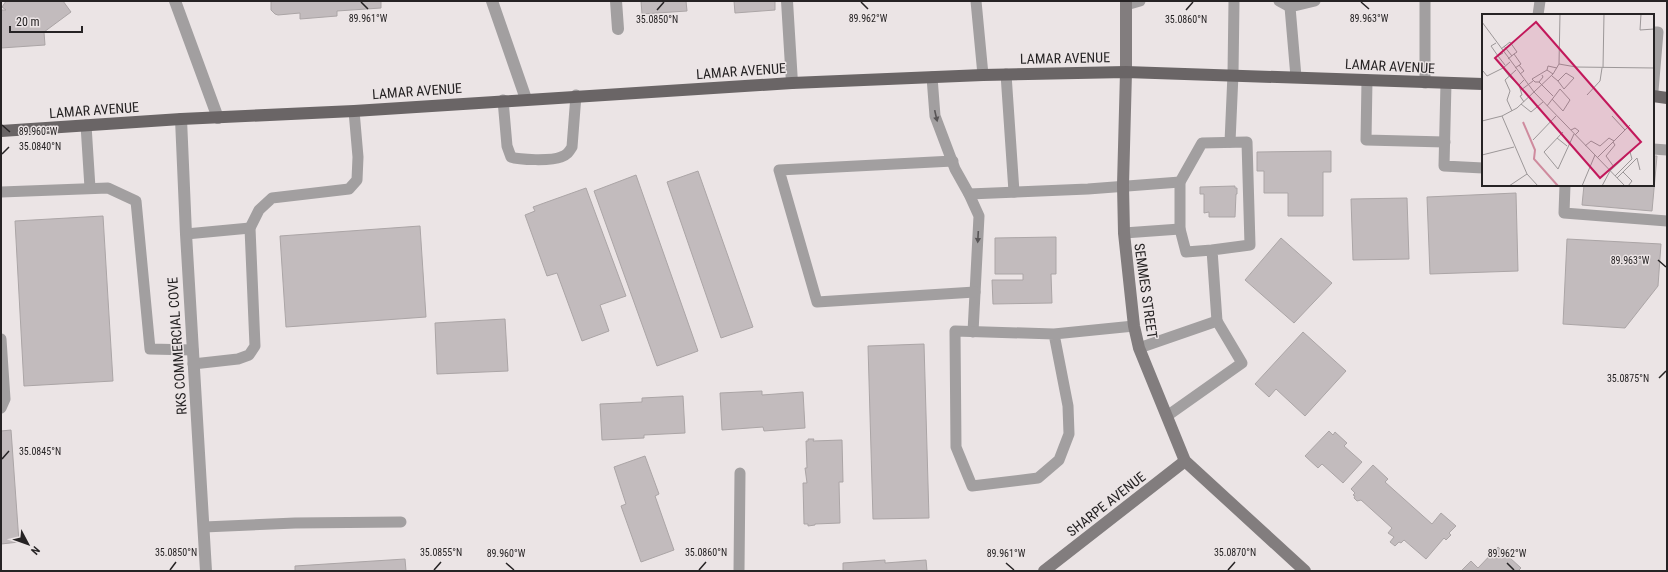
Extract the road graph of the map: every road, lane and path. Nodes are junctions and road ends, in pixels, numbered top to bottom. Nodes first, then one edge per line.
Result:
1 (175, 1) edge
2 (492, 1) edge
3 (616, 1) edge
4 (786, 1) edge
5 (976, 1) edge
6 (1140, 1) edge
7 (1234, 1) edge
8 (1279, 1) edge
9 (1315, 1) edge
10 (1425, 1) edge
11 (1540, 1) edge
12 (1126, 3) edge
13 (1290, 6) junction
14 (1538, 14) edge
15 (618, 29) dead end
16 (1659, 32) edge
17 (1126, 72) junction
18 (1006, 74) junction
19 (1234, 74) junction
20 (983, 75) junction
21 (932, 77) junction
22 (1296, 77) junction
23 (1367, 80) junction
24 (1654, 82) edge
25 (792, 83) junction
26 (1425, 83) junction
27 (1446, 83) junction
28 (1482, 84) edge
29 (576, 95) junction
30 (1654, 96) edge
31 (1667, 98) edge
32 (526, 99) junction
33 (503, 100) junction
34 (354, 111) junction
35 (218, 118) junction
36 (181, 119) junction
37 (86, 125) junction
38 (1, 131) edge
39 (1230, 142) junction
40 (1444, 142) junction
41 (1654, 149) edge
42 (1667, 150) edge
43 (953, 161) junction
44 (1482, 168) edge
45 (1180, 182) junction
46 (1123, 185) junction
47 (1565, 186) edge
48 (90, 188) junction
49 (1, 192) edge
50 (1014, 192) junction
51 (969, 194) junction
52 (1667, 221) edge
53 (250, 228) junction
54 (1180, 229) junction
55 (1124, 233) junction
56 (186, 234) junction
57 (1212, 250) junction
58 (975, 292) junction
59 (1217, 321) junction
60 (1134, 326) junction
61 (973, 332) junction
62 (1054, 334) junction
63 (1, 339) edge
64 (1139, 348) junction
65 (193, 350) junction
66 (194, 364) junction
67 (1, 408) edge
68 (1167, 416) junction
69 (1185, 460) junction
70 (740, 473) dead end
71 (401, 522) dead end
72 (204, 527) junction
73 (206, 571) edge
74 (739, 571) edge
75 (1044, 571) edge
76 (1305, 571) edge

1 - 35 street
2 - 32 street
3 - 15 street
4 - 25 street
5 - 20 lane
6 - 12 lane
7 - 19 lane
8 - 13 lane
9 - 13 lane
10 - 26 lane
11 - 14 lane
12 - 17 main road, SEMMES STREET
13 - 22 lane
16 - 24 lane
17 - 18 main road, LAMAR AVENUE
17 - 19 main road, LAMAR AVENUE
17 - 46 main road, SEMMES STREET
18 - 20 main road, LAMAR AVENUE
18 - 50 lane
19 - 22 main road, LAMAR AVENUE
19 - 39 lane
20 - 21 main road, LAMAR AVENUE
21 - 25 main road, LAMAR AVENUE
21 -> 43 lane
22 - 23 main road, LAMAR AVENUE
23 - 26 main road, LAMAR AVENUE
23 - 40 lane
25 - 29 main road, LAMAR AVENUE
26 - 27 main road, LAMAR AVENUE
27 - 28 main road, LAMAR AVENUE
27 - 40 lane
29 - 32 main road, LAMAR AVENUE
29 - 33 lane
30 - 31 main road
32 - 33 main road, LAMAR AVENUE
33 - 34 main road, LAMAR AVENUE
34 - 35 main road, LAMAR AVENUE
34 - 53 lane
35 - 36 main road, LAMAR AVENUE
36 - 37 main road, LAMAR AVENUE
36 - 56 street, RKS COMMERCIAL COVE
37 - 38 main road, LAMAR AVENUE
37 - 48 lane
39 - 45 lane
39 - 57 lane
40 - 44 lane
41 - 42 lane
43 - 51 lane
43 - 58 lane
45 - 46 lane
45 - 54 lane
46 - 50 lane
46 - 55 main road, SEMMES STREET
47 - 52 lane
48 - 49 lane
48 - 65 lane
50 - 51 lane
51 -> 58 lane
53 - 56 lane
53 - 66 lane
54 - 55 lane
54 - 57 lane
55 - 60 main road, SEMMES STREET
56 - 65 street, RKS COMMERCIAL COVE
57 - 59 lane
58 - 61 lane
59 - 64 lane
59 - 68 lane
60 - 62 lane
60 - 64 main road, SEMMES STREET
61 - 62 lane
61 - 62 lane
63 - 67 lane
64 - 68 main road, SEMMES STREET
65 - 66 street, RKS COMMERCIAL COVE
66 - 72 street, RKS COMMERCIAL COVE
68 - 69 main road, SEMMES STREET
69 - 75 main road, SHARPE AVENUE
69 - 76 main road, SEMMES STREET
70 - 74 lane
71 - 72 lane
72 - 73 street, RKS COMMERCIAL COVE

